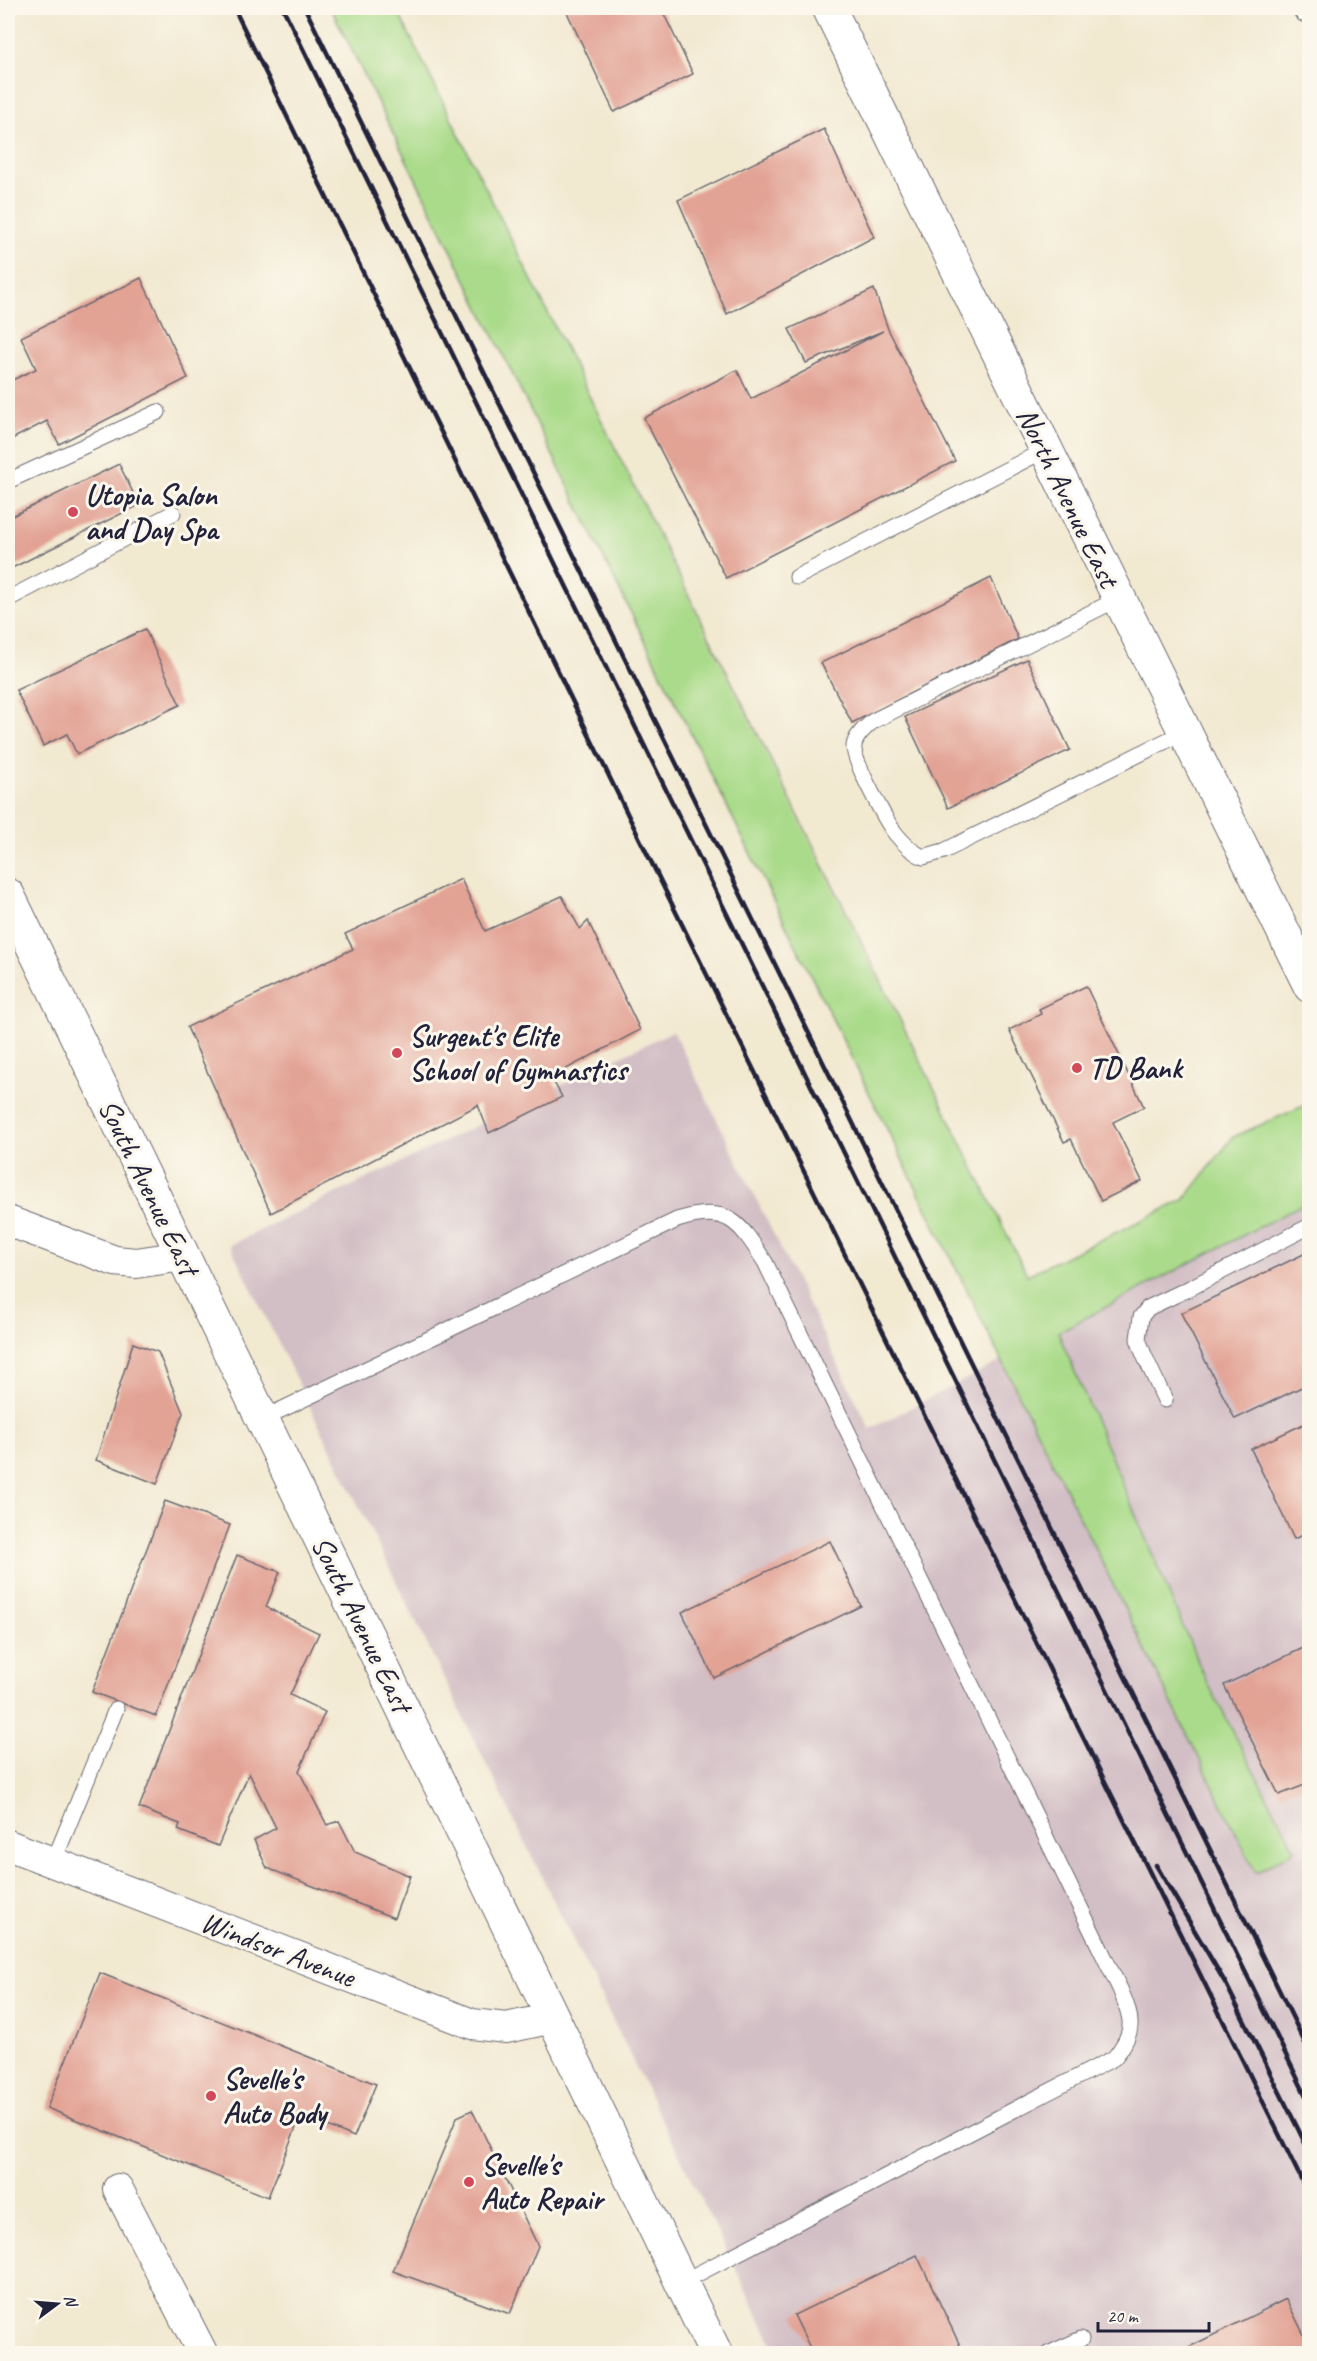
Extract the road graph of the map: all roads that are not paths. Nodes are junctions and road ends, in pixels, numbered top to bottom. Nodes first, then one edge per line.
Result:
1 (829, 8) edge
2 (158, 412) dead end
3 (1045, 450) junction
4 (8, 481) edge
5 (173, 513) dead end
6 (797, 577) dead end
7 (8, 599) edge
8 (1118, 599) junction
9 (1184, 732) junction
10 (8, 895) edge
11 (1310, 986) edge
12 (8, 1221) edge
13 (1310, 1226) edge
14 (183, 1256) junction
15 (1165, 1400) dead end
16 (262, 1419) junction
17 (116, 1709) dead end
18 (8, 1845) edge
19 (53, 1863) junction
20 (552, 2018) junction
21 (118, 2189) dead end
22 (682, 2282) junction
23 (1081, 2339) dead end
24 (203, 2354) edge
25 (716, 2354) edge
26 (1048, 2354) edge

1 - 3 main road, North Avenue East
2 - 4 lane
3 - 6 lane
3 - 8 main road, North Avenue East
5 - 7 lane
8 - 9 main road, North Avenue East
8 - 9 lane
9 - 11 main road, North Avenue East
10 - 14 main road, South Avenue East
12 - 14 street
13 - 15 lane
14 - 16 main road, South Avenue East
16 - 20 main road, South Avenue East
16 - 22 lane
17 - 19 lane
18 - 19 street, Windsor Avenue
19 - 20 street, Windsor Avenue
20 - 22 main road, South Avenue East
21 - 24 street
22 - 25 main road, South Avenue East
23 - 26 lane

